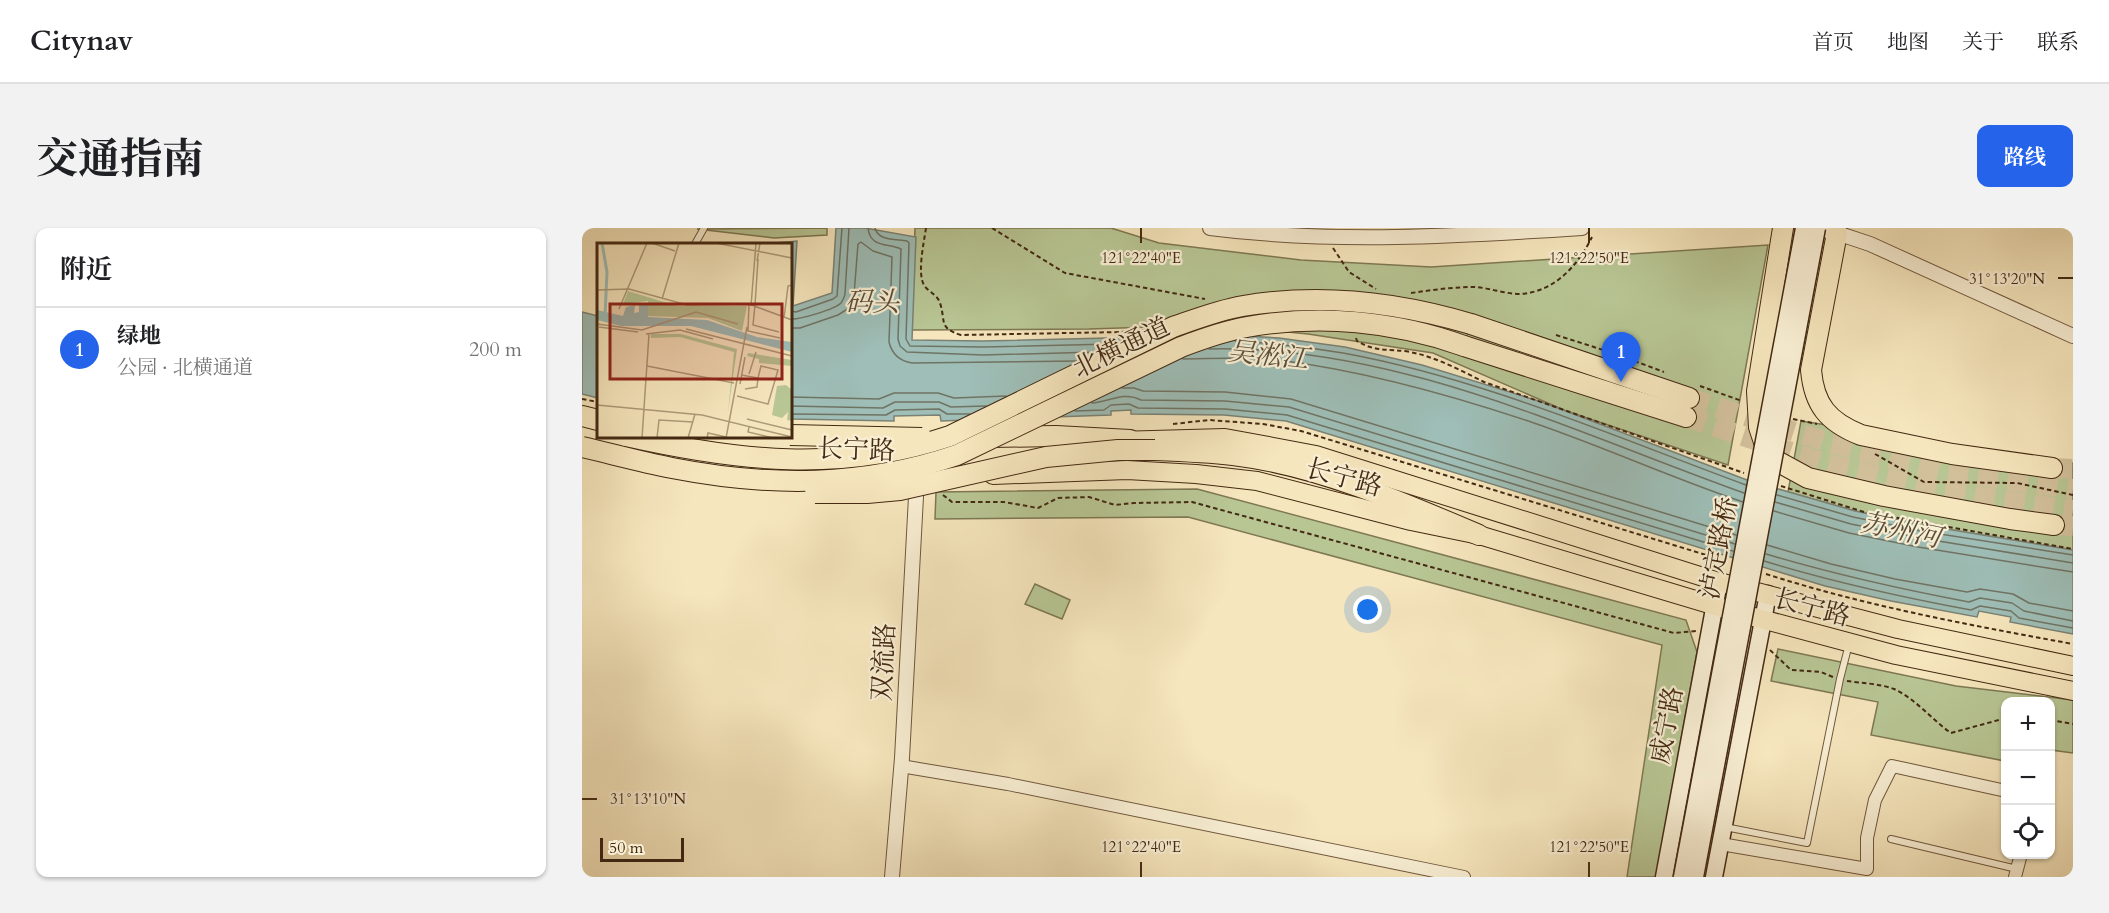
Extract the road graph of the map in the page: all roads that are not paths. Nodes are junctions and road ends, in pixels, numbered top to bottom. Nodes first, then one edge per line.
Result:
1 (704, 228) edge
2 (1210, 228) edge
3 (1784, 228) edge
4 (1804, 228) edge
5 (1815, 228) edge
6 (1837, 231) edge
7 (1587, 232) edge
8 (696, 243) edge
9 (2073, 336) edge
10 (582, 401) edge
11 (597, 404) edge
12 (582, 416) edge
13 (597, 420) edge
14 (582, 424) edge
15 (597, 426) edge
16 (597, 430) edge
17 (792, 435) edge
18 (636, 438) edge
19 (673, 438) edge
20 (676, 438) edge
21 (1130, 440) junction
22 (917, 449) junction
23 (582, 452) edge
24 (832, 459) junction
25 (2052, 468) tunnel mouth
26 (917, 477) junction
27 (2054, 525) tunnel mouth
28 (1479, 535) junction
29 (1719, 582) junction
30 (1768, 594) junction
31 (1715, 606) junction
32 (1763, 620) junction
33 (1850, 643) junction
34 (2073, 666) edge
35 (2073, 691) edge
36 (901, 766) junction
37 (2001, 790) edge
38 (1722, 835) junction
39 (1891, 839) dead end
40 (1868, 873) edge
41 (2016, 873) edge
42 (892, 877) edge
43 (1464, 877) edge
44 (1664, 877) edge
45 (1682, 877) edge
46 (1695, 877) edge
47 (1714, 877) edge

1 - 8 lane
2 - 7 street
3 - 27 highway
4 - 45 main road, 泸定路桥, bridge
5 - 6 street
5 - 46 main road, 泸定路桥, bridge
6 - 9 street
6 - 25 highway
10 - 11 highway
12 - 13 highway
14 - 15 main road
14 - 16 highway
17 - 21 highway, bridge
18 - 24 highway, 北横通道, bridge
19 - 22 main road, 长宁路
20 - 24 highway, bridge
21 - 22 main road, 长宁路
21 - 29 main road, 长宁路
22 - 26 street, 双流路
23 - 24 highway, 北横通道, bridge
23 - 26 main road, 长宁路
23 - 28 highway, bridge
26 - 28 main road, 长宁路
26 - 36 street, 双流路
28 - 31 main road, 长宁路
29 - 30 main road, 长宁路
29 - 31 main road, 威宁路
30 - 32 main road
30 - 34 main road, 长宁路
31 - 32 main road, 长宁路
31 - 44 main road, 威宁路
32 - 33 main road, 长宁路
32 - 38 main road
33 - 35 main road, 长宁路
33 - 38 lane
36 - 42 street, 双流路
36 - 43 street
37 - 40 street
38 - 40 street
38 - 47 main road
39 - 41 lane

